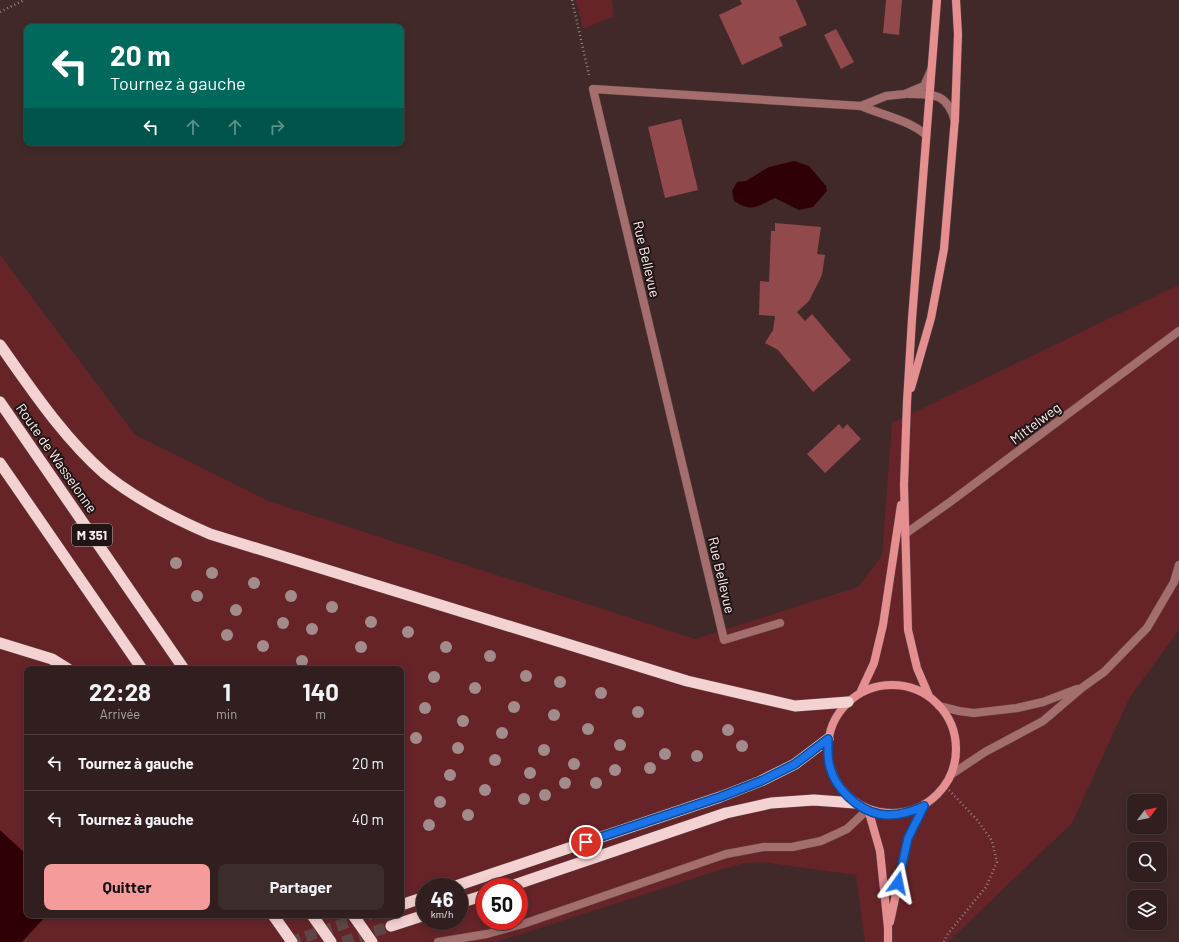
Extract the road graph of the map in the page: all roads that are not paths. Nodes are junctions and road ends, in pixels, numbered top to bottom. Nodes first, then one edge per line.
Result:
1 (937, 0) edge
2 (956, 0) edge
3 (932, 69) junction
4 (905, 94) junction
5 (930, 94) junction
6 (860, 106) junction
7 (955, 122) junction
8 (926, 135) junction
9 (1179, 331) edge
10 (0, 345) edge
11 (0, 402) edge
12 (907, 402) junction
13 (0, 463) edge
14 (904, 485) junction
15 (905, 534) junction
16 (1179, 565) edge
17 (780, 623) dead end
18 (0, 644) edge
19 (63, 666) edge
20 (140, 666) edge
21 (182, 666) edge
22 (1083, 687) junction
23 (860, 693) junction
24 (929, 696) junction
25 (848, 702) junction
26 (940, 706) junction
27 (828, 739) junction
28 (952, 774) junction
29 (855, 803) junction
30 (924, 806) junction
31 (868, 809) junction
32 (528, 880) edge
33 (468, 882) edge
34 (416, 899) edge
35 (404, 904) edge
36 (275, 918) edge
37 (314, 918) edge
38 (356, 918) edge
39 (416, 918) edge
40 (391, 926) tunnel mouth
41 (888, 928) junction
42 (292, 942) edge
43 (331, 942) edge
44 (372, 942) edge
45 (438, 942) edge
46 (888, 942) edge

1 - 3 main road
2 - 7 main road
3 - 4 street
3 - 5 main road
4 - 5 street
4 - 6 street
5 - 7 street
5 - 8 main road
6 - 8 street
6 - 17 street, Rue Bellevue
7 - 12 main road
8 - 12 main road
9 - 15 street, Mittelweg
10 - 25 highway
11 - 21 highway, Route de Wasselonne / M 351
12 - 14 main road
13 - 20 highway, M 351
14 - 15 main road
14 - 23 main road
15 - 24 main road
16 - 22 street
18 - 19 highway
22 - 26 street
22 - 28 street
23 - 24 main road
23 - 25 main road
24 - 26 main road
25 - 27 main road
26 - 28 main road
27 - 29 main road
27 - 33 highway
28 - 30 main road
29 - 31 main road
29 - 32 highway
30 - 31 main road
30 - 41 main road
31 - 41 main road
31 - 45 street
34 - 35 highway
36 - 42 highway
37 - 43 highway
38 - 44 highway
39 - 40 highway
41 - 46 main road

